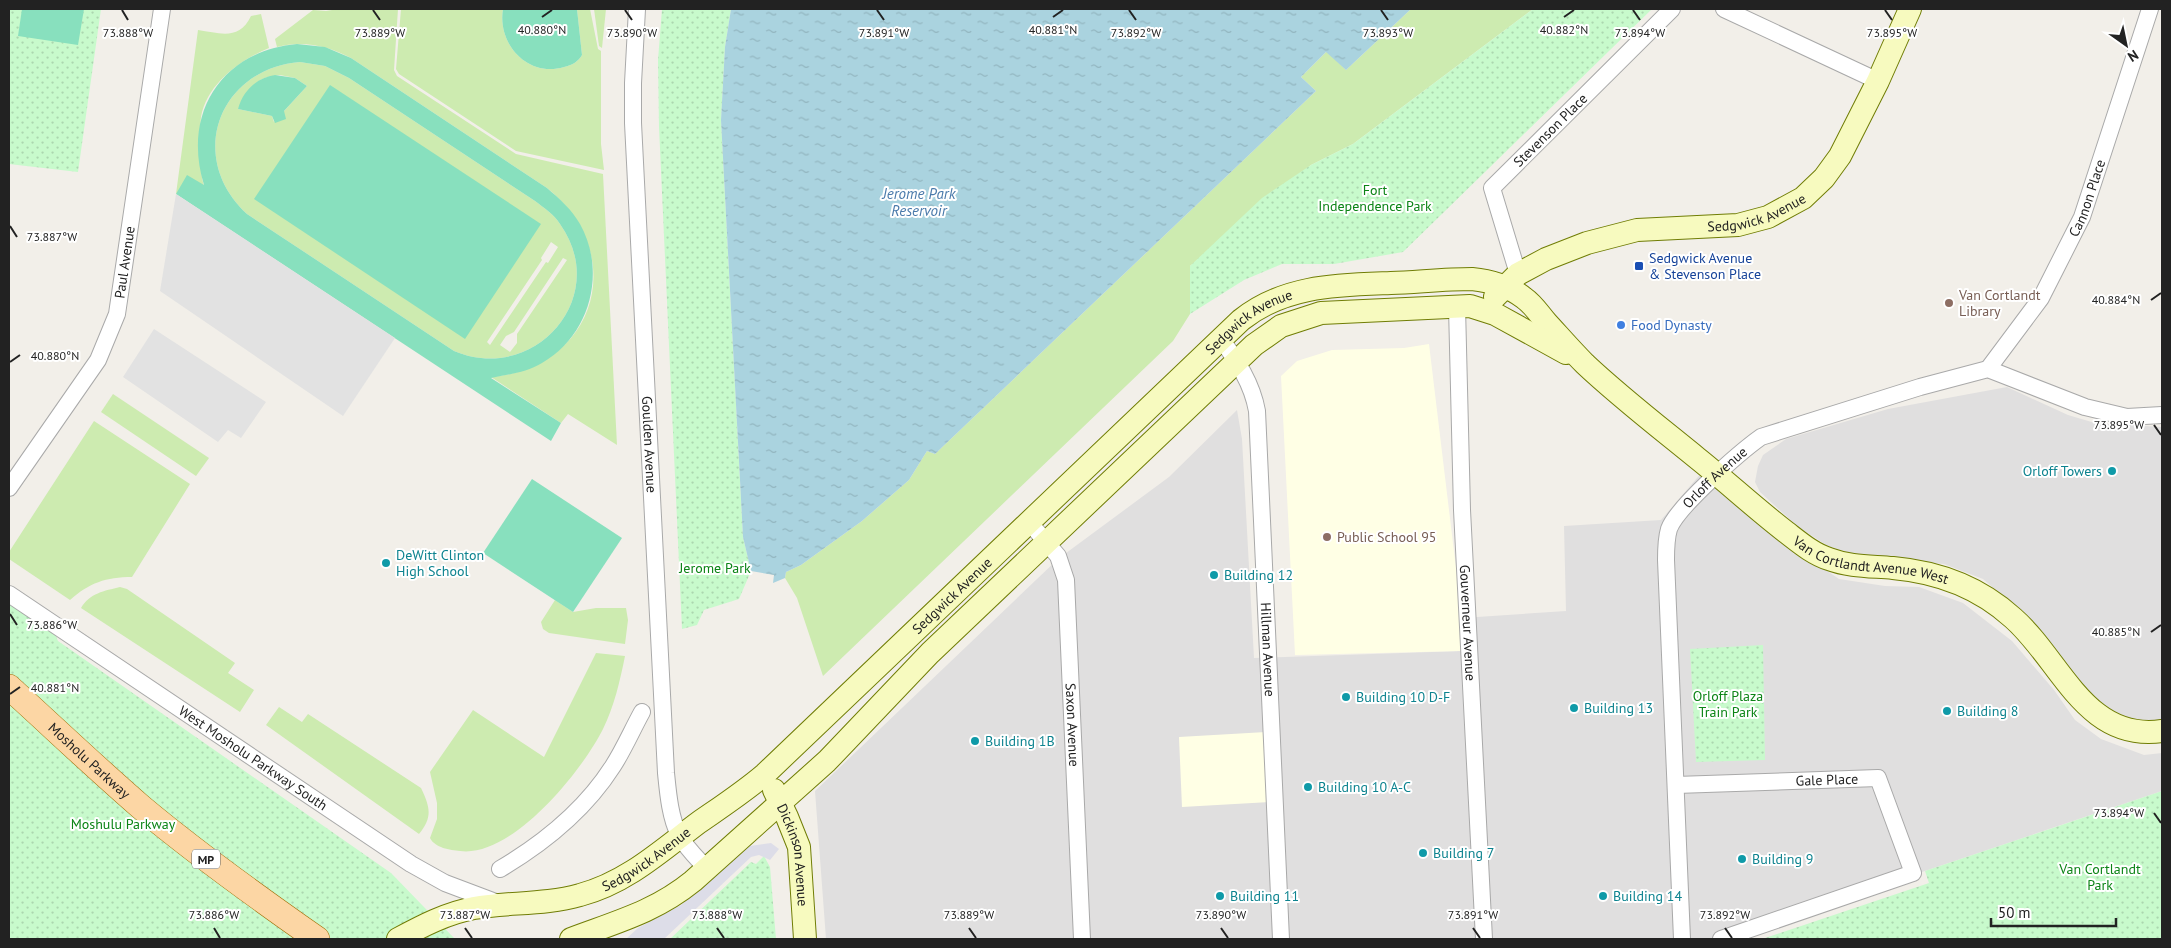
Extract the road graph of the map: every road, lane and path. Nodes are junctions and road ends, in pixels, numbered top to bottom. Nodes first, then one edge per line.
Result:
1 (162, 9) edge
2 (637, 9) edge
3 (1672, 9) edge
4 (1724, 9) edge
5 (1910, 9) edge
6 (2150, 9) edge
7 (1878, 81) junction
8 (1511, 280) junction
9 (1456, 307) junction
10 (1487, 310) junction
11 (1221, 339) junction
12 (1237, 362) junction
13 (1585, 363) junction
14 (1988, 369) junction
15 (2162, 415) edge
16 (1717, 475) junction
17 (9, 488) edge
18 (1029, 522) junction
19 (1047, 542) junction
20 (9, 594) edge
21 (9, 687) edge
22 (642, 712) dead end
23 (2162, 731) edge
24 (765, 774) junction
25 (1676, 785) junction
26 (780, 803) junction
27 (680, 837) junction
28 (500, 869) dead end
29 (707, 870) junction
30 (505, 905) junction
31 (317, 939) edge
32 (398, 939) edge
33 (571, 939) edge
34 (805, 939) edge
35 (1082, 939) edge
36 (1281, 939) edge
37 (1484, 939) edge
38 (1682, 939) edge
39 (1721, 939) edge

1 - 17 street, Paul Avenue
2 - 27 street, Goulden Avenue
3 - 8 street, Stevenson Place
4 - 7 street
5 - 7 main road, Sedgwick Avenue
6 - 14 street, Cannon Place
7 - 8 main road, Sedgwick Avenue
8 - 10 main road, Sedgwick Avenue
8 - 11 main road, Sedgwick Avenue
8 - 13 main road, Van Cortlandt Avenue West
9 - 10 main road, Sedgwick Avenue
9 - 12 main road, Sedgwick Avenue
9 - 37 street, Gouverneur Avenue
10 - 13 main road, Van Cortlandt Avenue West
11 - 12 street, Hillman Avenue
11 - 18 main road, Sedgwick Avenue
12 - 19 main road, Sedgwick Avenue
12 - 36 street, Hillman Avenue
13 - 16 main road, Van Cortlandt Avenue West
14 - 15 street
14 - 16 street, Orloff Avenue
16 - 23 main road, Van Cortlandt Avenue West
16 - 25 street, Orloff Avenue
18 - 19 street, Saxon Avenue
18 - 24 main road, Sedgwick Avenue
19 - 26 main road, Sedgwick Avenue
19 - 35 street, Saxon Avenue
20 - 30 street, West Mosholu Parkway South
21 - 31 main road, Mosholu Parkway / MP
22 - 28 street
24 - 26 main road, Dickinson Avenue
24 - 27 main road, Sedgwick Avenue
25 - 38 street, Orloff Avenue
25 - 39 street, Gale Place
26 - 29 main road, Sedgwick Avenue
26 - 34 main road, Dickinson Avenue
27 - 29 street, Goulden Avenue
27 - 30 main road, Sedgwick Avenue
29 - 33 main road, Sedgwick Avenue
30 - 32 main road, Sedgwick Avenue

